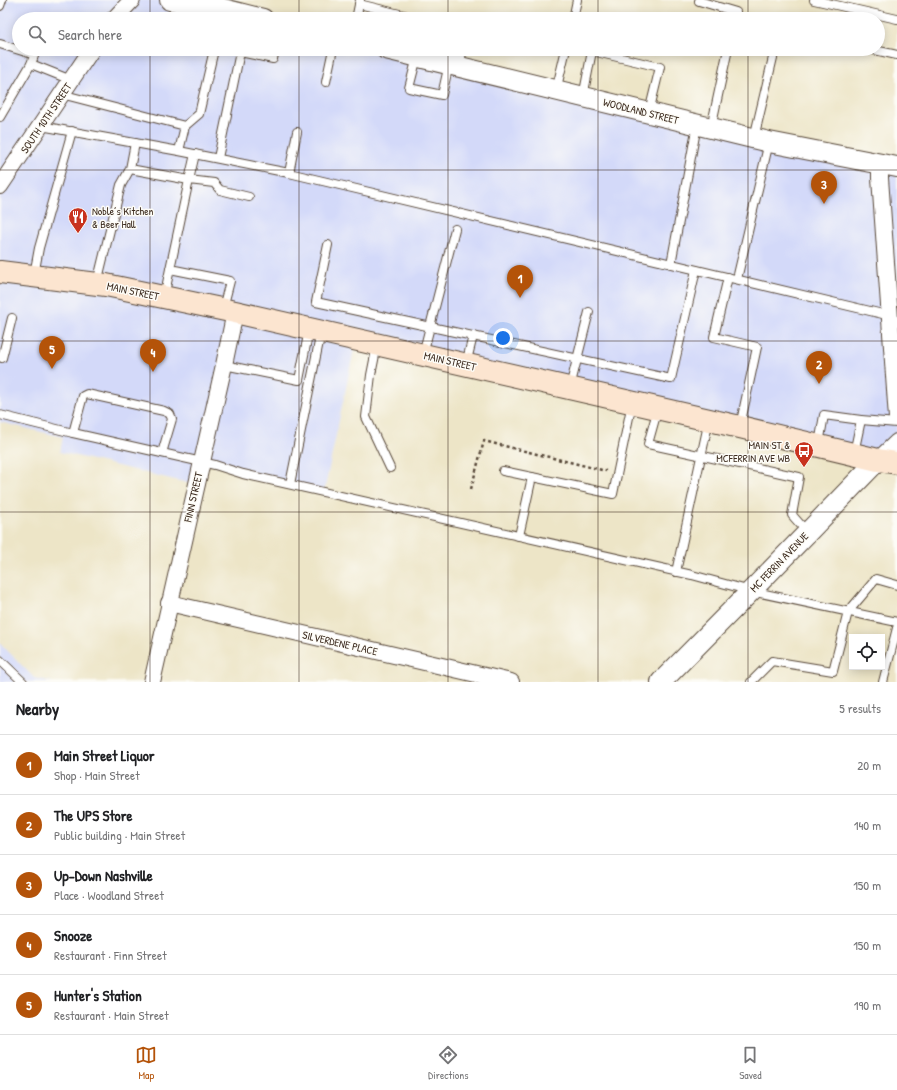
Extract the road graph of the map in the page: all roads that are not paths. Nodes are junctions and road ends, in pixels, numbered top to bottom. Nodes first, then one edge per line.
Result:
1 (2, 0) edge
2 (132, 0) edge
3 (170, 0) edge
4 (577, 0) edge
5 (814, 0) edge
6 (699, 1) dead end
7 (360, 2) edge
8 (0, 6) edge
9 (121, 12) edge
10 (201, 12) edge
11 (358, 12) edge
12 (395, 12) edge
13 (574, 12) edge
14 (736, 12) edge
15 (866, 12) edge
16 (885, 16) edge
17 (897, 19) edge
18 (0, 44) edge
19 (12, 48) edge
20 (885, 52) edge
21 (897, 55) edge
22 (34, 56) edge
23 (87, 56) edge
24 (213, 56) edge
25 (239, 56) edge
26 (259, 56) edge
27 (274, 56) edge
28 (332, 56) edge
29 (413, 56) edge
30 (564, 56) edge
31 (590, 56) edge
32 (615, 56) edge
33 (726, 56) edge
34 (774, 56) edge
35 (417, 57) junction
36 (457, 60) edge
37 (31, 64) junction
38 (71, 80) junction
39 (326, 82) dead end
40 (556, 90) junction
41 (61, 94) junction
42 (583, 97) junction
43 (649, 113) junction
44 (0, 117) edge
45 (41, 126) junction
46 (185, 126) junction
47 (704, 127) junction
48 (72, 131) junction
49 (297, 132) dead end
50 (762, 141) junction
51 (135, 143) junction
52 (179, 151) junction
53 (195, 154) junction
54 (218, 158) junction
55 (888, 164) edge
56 (130, 169) junction
57 (289, 173) junction
58 (189, 180) junction
59 (0, 186) edge
60 (248, 197) dead end
61 (455, 229) dead end
62 (328, 245) dead end
63 (670, 264) junction
64 (170, 269) junction
65 (696, 270) junction
66 (0, 272) edge
67 (34, 276) junction
68 (732, 278) junction
69 (97, 284) junction
70 (164, 297) junction
71 (229, 311) junction
72 (589, 312) dead end
73 (893, 316) edge
74 (12, 318) dead end
75 (430, 326) junction
76 (315, 330) junction
77 (473, 336) junction
78 (377, 344) junction
79 (423, 355) junction
80 (0, 358) edge
81 (577, 359) junction
82 (466, 365) junction
83 (224, 366) junction
84 (569, 388) junction
85 (632, 402) junction
86 (658, 408) junction
87 (0, 415) edge
88 (897, 418) edge
89 (709, 420) junction
90 (860, 420) junction
91 (897, 422) edge
92 (740, 427) junction
93 (73, 433) junction
94 (897, 442) edge
95 (818, 445) junction
96 (162, 453) junction
97 (854, 454) junction
98 (701, 456) junction
99 (887, 461) edge
100 (201, 462) junction
101 (390, 468) dead end
102 (503, 471) dead end
103 (532, 477) junction
104 (290, 484) junction
105 (807, 532) junction
106 (519, 536) junction
107 (676, 572) junction
108 (897, 585) edge
109 (751, 591) junction
110 (169, 603) junction
111 (848, 612) junction
112 (897, 622) edge
113 (897, 628) edge
114 (0, 660) edge
115 (23, 682) edge
116 (152, 682) edge
117 (510, 682) edge
118 (661, 682) edge
119 (751, 682) edge
120 (883, 682) edge

1 - 8 lane
2 - 9 street
3 - 10 street
4 - 13 lane
5 - 15 lane
6 - 14 lane
7 - 11 lane
7 - 12 lane
16 - 17 lane
18 - 19 lane
20 - 21 lane
22 - 37 lane
23 - 38 street, SOUTH 10TH STREET
24 - 46 lane
25 - 54 lane
26 - 27 lane
28 - 39 lane
29 - 35 street, WOODLAND STREET
30 - 40 lane
31 - 42 lane
32 - 43 lane
33 - 47 lane
34 - 50 lane
35 - 36 street, WOODLAND STREET
35 - 36 lane
36 - 40 street, WOODLAND STREET
37 - 38 lane
37 - 44 lane
38 - 41 street, SOUTH 10TH STREET
40 - 42 street, WOODLAND STREET
41 - 45 street, SOUTH 10TH STREET
41 - 46 lane
42 - 43 street, WOODLAND STREET
43 - 47 street, WOODLAND STREET
45 - 48 lane
45 - 59 street, SOUTH 10TH STREET
46 - 52 lane
47 - 50 street, WOODLAND STREET
47 - 63 lane
48 - 51 lane
48 - 67 lane
49 - 57 lane
50 - 55 street, WOODLAND STREET
50 - 68 lane
51 - 52 lane
51 - 56 lane
52 - 53 lane
53 - 54 lane
53 - 58 lane
54 - 57 lane
55 - 73 street
56 - 58 lane
56 - 69 lane
57 - 63 lane
58 - 60 lane
58 - 64 lane
61 - 75 lane
62 - 75 lane
63 - 65 lane
64 - 70 lane
64 - 71 lane
65 - 68 lane
65 - 81 lane
66 - 67 main road, MAIN STREET
67 - 69 main road, MAIN STREET
68 - 73 lane
68 - 92 lane
69 - 70 main road, MAIN STREET
70 - 71 main road, MAIN STREET
71 - 76 main road, MAIN STREET
71 - 83 street, FINN STREET
72 - 81 lane
73 - 88 street
74 - 80 lane
75 - 77 lane
75 - 79 lane
76 - 78 main road, MAIN STREET
76 - 83 lane
76 - 104 lane
77 - 81 lane
77 - 82 lane
78 - 79 main road, MAIN STREET
78 - 101 lane
79 - 82 main road, MAIN STREET
81 - 84 lane
82 - 84 main road, MAIN STREET
83 - 100 street, FINN STREET
84 - 85 main road, MAIN STREET
85 - 86 main road, MAIN STREET
85 - 103 lane
86 - 89 main road, MAIN STREET
86 - 98 lane
87 - 93 lane
89 - 92 main road, MAIN STREET
89 - 98 lane
90 - 91 lane
90 - 95 lane
90 - 97 lane
92 - 95 main road, MAIN STREET
93 - 96 lane
93 - 96 lane
94 - 99 street, MC FERRIN AVENUE
95 - 97 main road, MAIN STREET
96 - 100 lane
97 - 99 main road, MAIN STREET
98 - 105 lane
98 - 107 lane
99 - 105 street, MC FERRIN AVENUE
100 - 104 lane
100 - 110 street, FINN STREET
102 - 103 lane
103 - 106 lane
104 - 106 lane
105 - 109 street, MC FERRIN AVENUE
106 - 107 lane
107 - 109 lane
108 - 111 lane
109 - 111 lane
109 - 118 street, MC FERRIN AVENUE
110 - 116 street, FINN STREET
110 - 117 street, SILVERDENE PLACE
111 - 112 lane
111 - 119 lane
113 - 120 lane
114 - 115 lane

